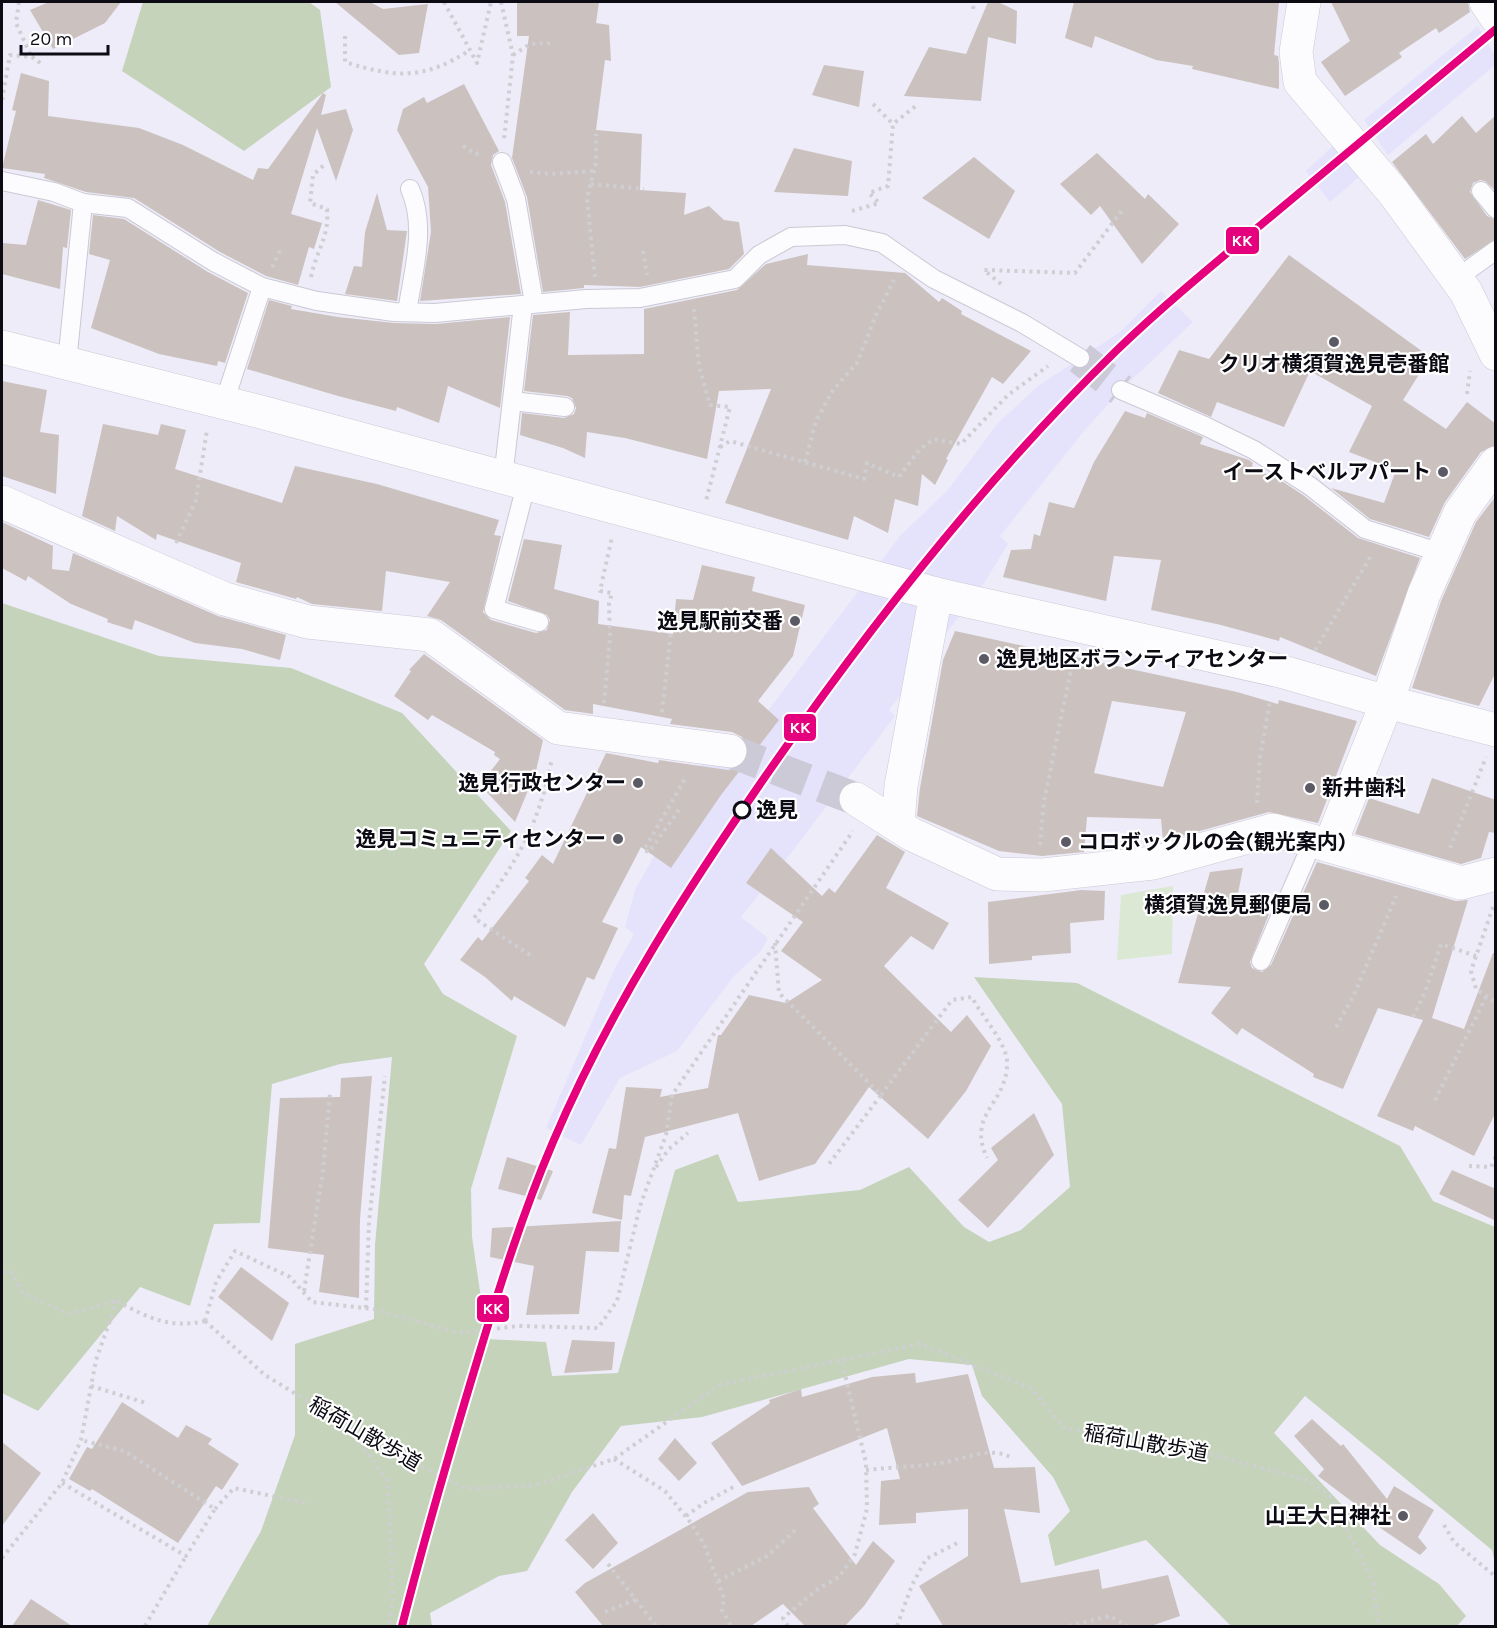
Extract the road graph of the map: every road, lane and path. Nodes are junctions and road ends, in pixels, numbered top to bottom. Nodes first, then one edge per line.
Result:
1 (19, 2) edge
2 (444, 2) edge
3 (492, 2) edge
4 (501, 2) edge
5 (974, 2) edge
6 (1304, 2) edge
7 (1486, 2) edge
8 (973, 9) dead end
9 (1496, 17) edge
10 (345, 36) dead end
11 (550, 43) dead end
12 (470, 50) junction
13 (513, 55) junction
14 (32, 57) junction
15 (43, 65) dead end
16 (2, 100) edge
17 (873, 104) dead end
18 (917, 105) dead end
19 (892, 124) junction
20 (596, 134) dead end
21 (325, 164) dead end
22 (504, 166) junction
23 (594, 171) junction
24 (2, 181) edge
25 (591, 184) junction
26 (410, 189) dead end
27 (644, 189) dead end
28 (1481, 191) dead end
29 (869, 193) dead end
30 (83, 203) junction
31 (1123, 209) dead end
32 (1496, 209) edge
33 (1496, 250) edge
34 (906, 258) junction
35 (1456, 279) junction
36 (262, 287) junction
37 (691, 288) junction
38 (1008, 290) dead end
39 (307, 298) junction
40 (598, 299) junction
41 (528, 304) junction
42 (406, 312) junction
43 (2, 347) edge
44 (1073, 354) joint
45 (1496, 354) edge
46 (67, 363) junction
47 (1121, 390) tunnel mouth
48 (218, 401) junction
49 (512, 401) junction
50 (565, 407) dead end
51 (720, 447) junction
52 (805, 462) junction
53 (1496, 463) edge
54 (515, 481) junction
55 (2, 502) edge
56 (616, 509) junction
57 (699, 531) junction
58 (1384, 535) junction
59 (1442, 553) junction
60 (162, 572) junction
61 (936, 594) junction
62 (539, 622) dead end
63 (672, 623) dead end
64 (1080, 625) junction
65 (1290, 674) junction
66 (1387, 702) junction
67 (558, 728) junction
68 (601, 734) junction
69 (1492, 739) edge
70 (657, 742) junction
71 (730, 752) tunnel mouth
72 (680, 786) dead end
73 (863, 803) joint
74 (679, 810) dead end
75 (898, 823) junction
76 (1263, 833) junction
77 (1322, 843) junction
78 (1406, 867) junction
79 (1496, 874) edge
80 (1037, 875) junction
81 (1439, 877) junction
82 (1496, 901) edge
83 (775, 943) junction
84 (530, 955) dead end
85 (1476, 956) junction
86 (1261, 961) dead end
87 (1486, 997) junction
88 (1496, 1003) edge
89 (1413, 1017) dead end
90 (1336, 1027) dead end
91 (385, 1076) dead end
92 (330, 1093) dead end
93 (881, 1095) junction
94 (1435, 1100) dead end
95 (688, 1133) dead end
96 (1496, 1156) edge
97 (987, 1158) dead end
98 (829, 1164) dead end
99 (1468, 1166) dead end
100 (652, 1172) junction
101 (2, 1272) edge
102 (303, 1292) junction
103 (117, 1301) junction
104 (366, 1308) junction
105 (205, 1321) junction
106 (842, 1362) junction
107 (91, 1386) junction
108 (146, 1403) dead end
109 (348, 1426) junction
110 (81, 1440) junction
111 (614, 1459) junction
112 (1013, 1459) dead end
113 (866, 1470) junction
114 (62, 1483) junction
115 (735, 1486) dead end
116 (310, 1504) dead end
117 (215, 1509) junction
118 (686, 1516) junction
119 (1444, 1525) dead end
120 (797, 1529) dead end
121 (959, 1542) dead end
122 (186, 1556) junction
123 (2, 1558) edge
124 (608, 1564) dead end
125 (1496, 1577) edge
126 (718, 1581) junction
127 (637, 1599) junction
128 (605, 1612) dead end
129 (145, 1626) edge
130 (389, 1626) edge
131 (657, 1626) edge
132 (731, 1626) edge
133 (788, 1626) edge
134 (897, 1626) edge
135 (1069, 1626) edge
136 (1127, 1626) edge
137 (1378, 1626) edge

1 - 14 path
2 - 12 path
3 - 12 path
4 - 13 path
5 - 8 path
6 - 35 street
7 - 9 street
10 - 12 path
11 - 13 path
13 - 22 path
14 - 15 path
14 - 16 path
17 - 19 path
18 - 19 path
19 - 29 path
20 - 23 path
21 - 39 path
22 - 23 path
22 - 41 lane
23 - 25 path
24 - 30 lane
25 - 27 path
25 - 40 path
26 - 42 lane
28 - 32 lane
30 - 36 lane
30 - 46 lane
31 - 38 path
33 - 35 lane
34 - 37 lane
34 - 44 lane
34 - 52 path
35 - 45 street
36 - 39 lane
36 - 48 lane
37 - 40 lane
37 - 51 path
39 - 42 lane
40 - 41 lane
41 - 42 lane
41 - 49 lane
43 - 46 street
44 - 52 path
46 - 48 street
47 - 58 lane
48 - 54 street
48 - 60 path
49 - 50 lane
49 - 54 lane
51 - 52 path
51 - 57 path
53 - 59 street
54 - 56 street
54 - 62 lane
55 - 60 street
56 - 57 street
56 - 68 path
57 - 61 street
58 - 59 lane
58 - 65 path
59 - 66 street
60 - 67 street
61 - 64 street
61 - 75 street
63 - 70 path
64 - 65 street
64 - 80 path
65 - 66 street
65 - 76 path
66 - 69 street
66 - 77 street
67 - 68 street
67 - 84 path
68 - 70 street
69 - 81 path
70 - 71 street
72 - 74 path
73 - 75 street
73 - 83 path
75 - 80 street
76 - 77 street
76 - 80 street
77 - 78 street
77 - 86 lane
78 - 81 street
78 - 90 path
79 - 81 street
82 - 85 path
83 - 93 path
83 - 100 path
85 - 87 path
85 - 89 path
87 - 88 path
87 - 94 path
91 - 104 path
92 - 102 path
93 - 97 path
93 - 98 path
95 - 100 path
96 - 99 path
100 - 104 path
101 - 103 path
102 - 104 path
102 - 105 path
103 - 105 path
103 - 107 path
105 - 109 path, 稲荷山散歩道
106 - 111 path, 稲荷山散歩道
106 - 113 path
106 - 137 path, 稲荷山散歩道
107 - 108 path
107 - 110 path
109 - 111 path, 稲荷山散歩道
109 - 130 path
110 - 114 path
110 - 117 path
111 - 118 path
112 - 113 path
113 - 133 path
114 - 122 path
114 - 123 path
115 - 118 path
116 - 117 path
117 - 122 path
118 - 126 path
119 - 125 path
120 - 126 path
121 - 134 path
122 - 129 path
124 - 127 path
126 - 132 path
127 - 128 path
127 - 131 path
135 - 136 path

